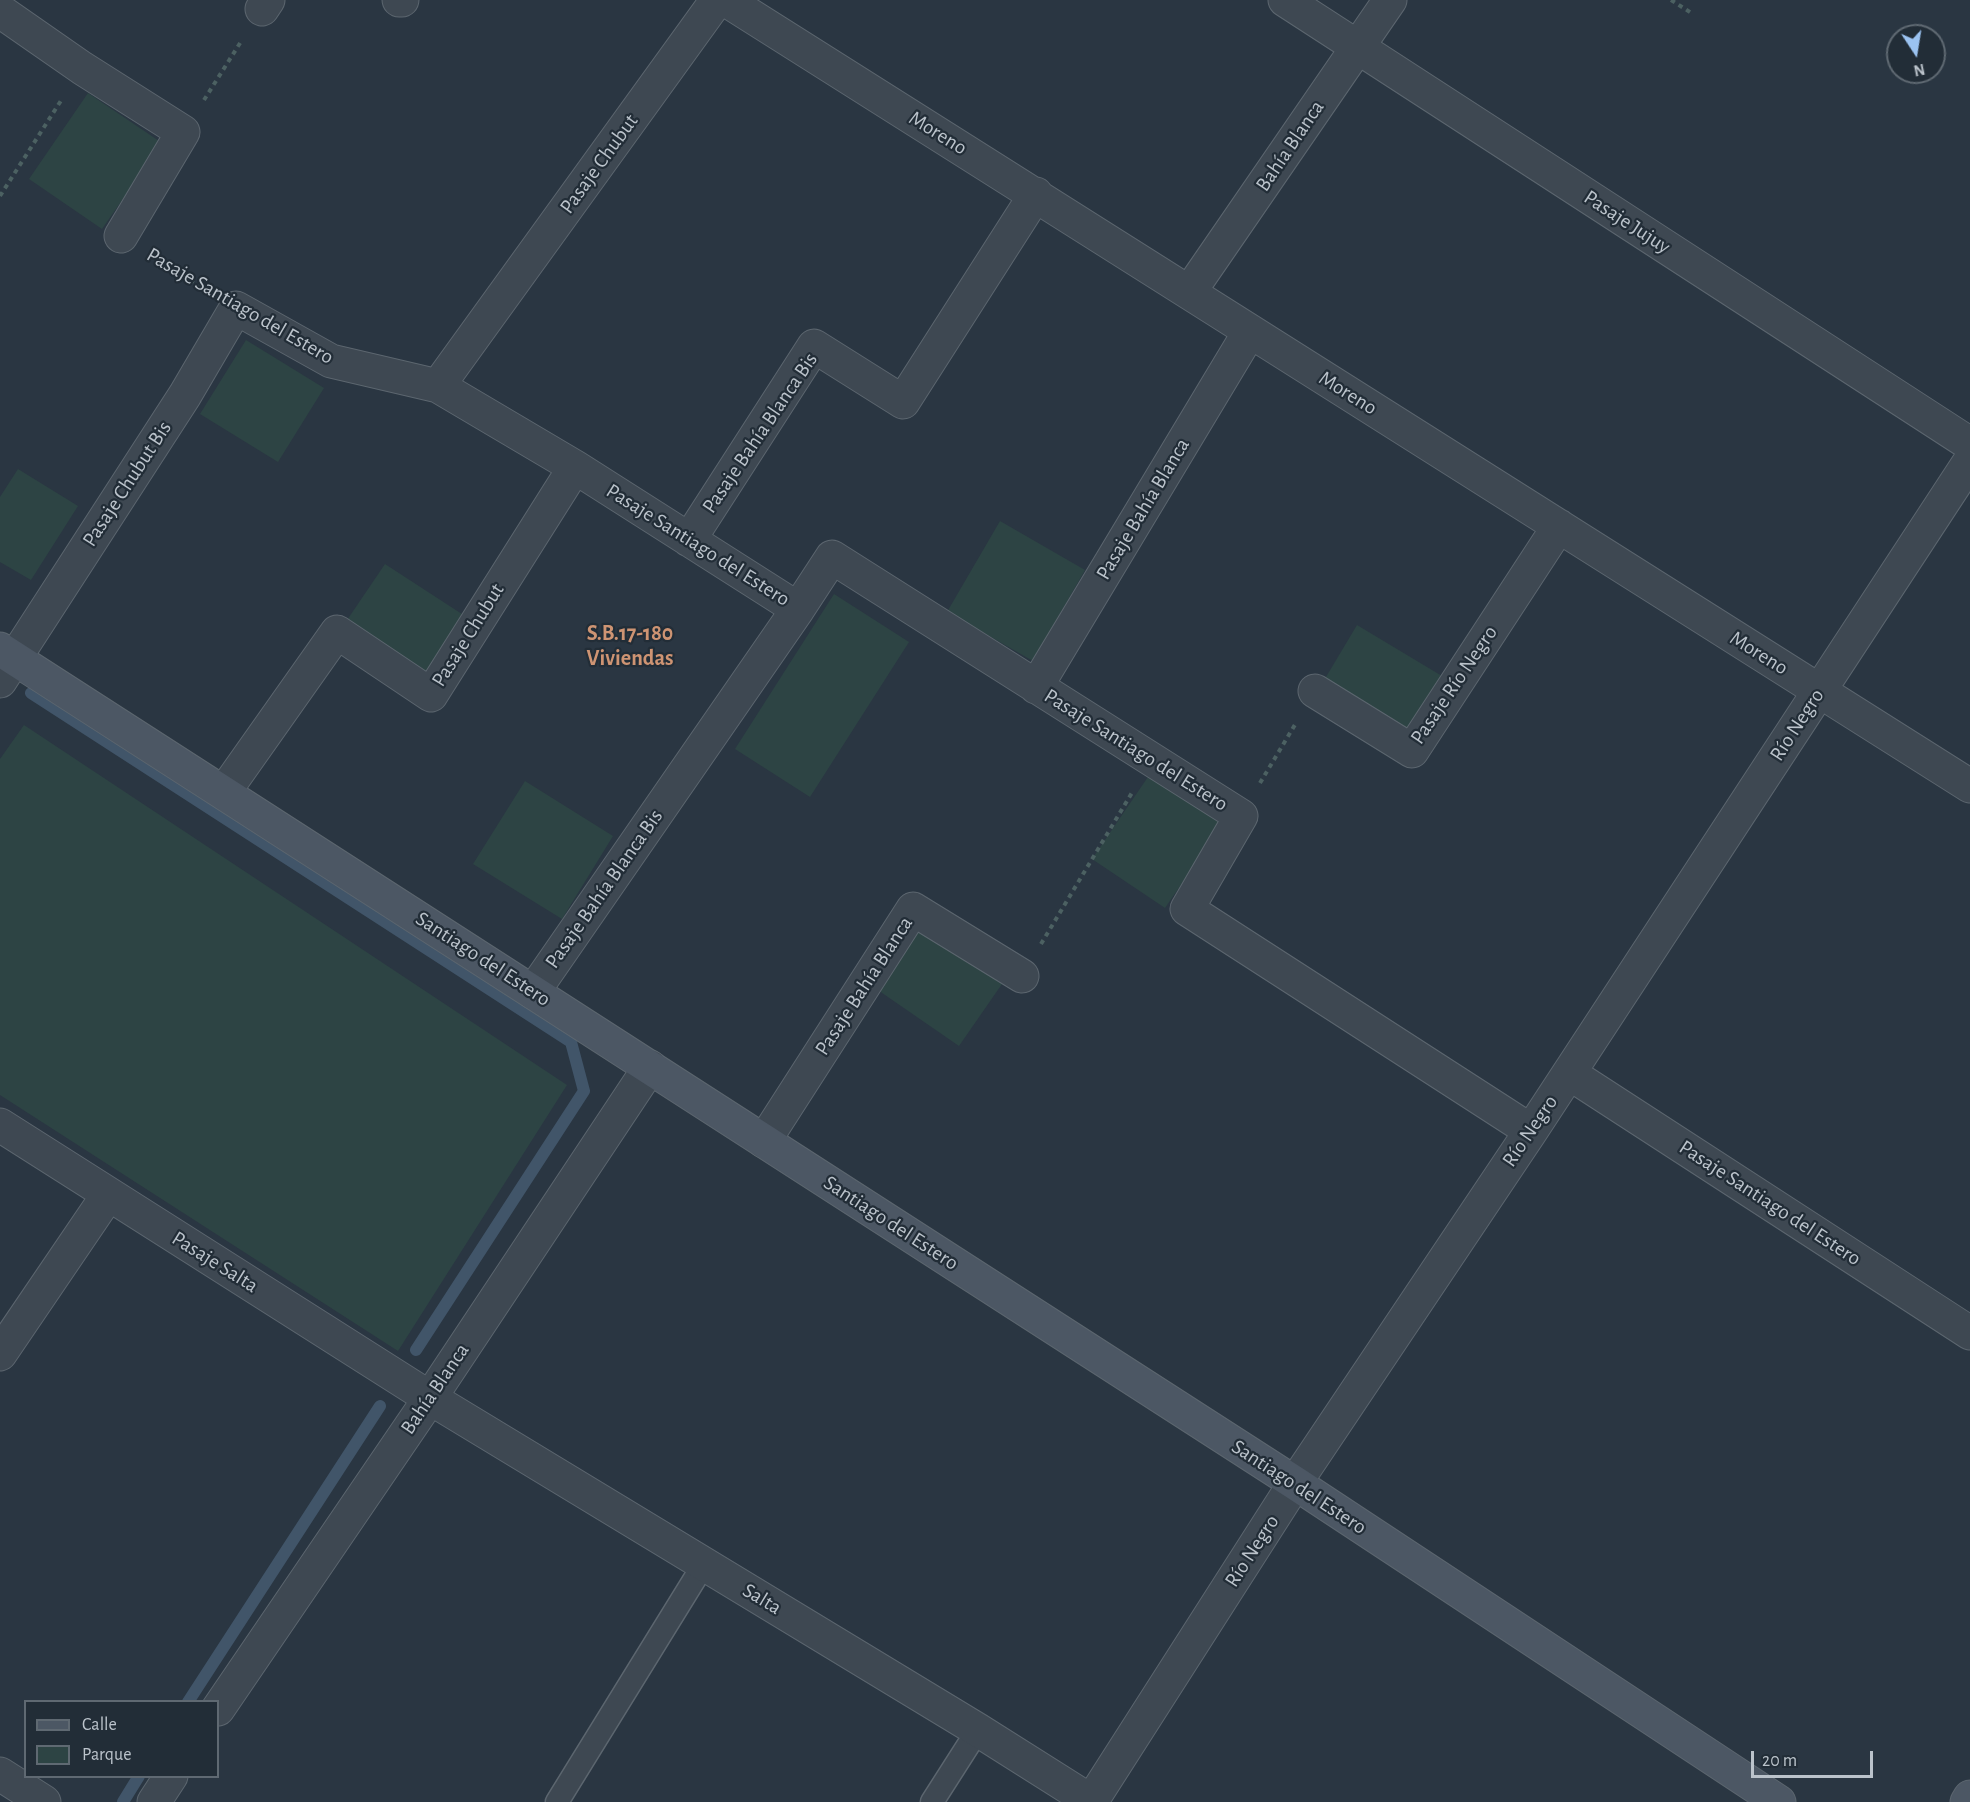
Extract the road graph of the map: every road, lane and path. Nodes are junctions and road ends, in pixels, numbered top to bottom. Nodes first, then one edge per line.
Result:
1 (717, 0) edge
2 (726, 0) edge
3 (1285, 0) edge
4 (1390, 0) edge
5 (1671, 0) edge
6 (265, 5) edge
7 (0, 11) edge
8 (1693, 14) dead end
9 (1357, 47) junction
10 (82, 68) junction
11 (183, 132) junction
12 (1036, 194) junction
13 (0, 196) edge
14 (121, 236) joint
15 (1190, 291) junction
16 (236, 308) junction
17 (1250, 332) junction
18 (438, 386) junction
19 (1970, 444) edge
20 (1970, 461) edge
21 (575, 467) junction
22 (1559, 526) junction
23 (689, 540) junction
24 (798, 609) junction
25 (5, 663) edge
26 (1036, 687) junction
27 (1315, 691) joint
28 (1820, 691) junction
29 (1152, 760) junction
30 (1970, 786) edge
31 (224, 792) junction
32 (1241, 816) junction
33 (1022, 976) joint
34 (533, 992) junction
35 (650, 1067) junction
36 (1569, 1073) junction
37 (0, 1125) edge
38 (1531, 1131) junction
39 (764, 1141) junction
40 (108, 1195) junction
41 (1970, 1332) edge
42 (0, 1354) edge
43 (430, 1398) junction
44 (1295, 1484) junction
45 (704, 1564) junction
46 (219, 1708) edge
47 (978, 1730) junction
48 (0, 1774) edge
49 (170, 1778) edge
50 (1970, 1797) edge
51 (44, 1802) edge
52 (154, 1802) edge
53 (557, 1802) edge
54 (932, 1802) edge
55 (1091, 1802) edge
56 (1779, 1802) edge
57 (1967, 1802) edge

1 - 18 street, Pasaje Chubut
2 - 12 street, Moreno
3 - 9 street, Pasaje Jujuy
4 - 9 street, Bahía Blanca
5 - 8 path
6 - 11 path
7 - 10 street
9 - 15 street, Bahía Blanca
9 - 19 street, Pasaje Jujuy
10 - 11 street
10 - 13 path
11 - 14 street
12 - 15 street, Moreno
12 - 23 street, Pasaje Bahía Blanca Bis
14 - 16 path, Pasaje Santiago del Estero
15 - 17 street, Moreno
16 - 18 street, Pasaje Santiago del Estero
16 - 25 street, Pasaje Chubut Bis
17 - 22 street, Moreno
17 - 26 street, Pasaje Bahía Blanca
18 - 21 street, Pasaje Santiago del Estero
20 - 28 street, Río Negro
21 - 23 street, Pasaje Santiago del Estero
21 - 31 street, Pasaje Chubut
22 - 27 street, Pasaje Río Negro
22 - 28 street, Moreno
23 - 24 street, Pasaje Santiago del Estero
24 - 26 street, Pasaje Santiago del Estero
24 - 34 street, Pasaje Bahía Blanca Bis
25 - 31 street, Santiago del Estero
26 - 29 street, Pasaje Santiago del Estero
27 - 32 path
28 - 30 street, Moreno
28 - 36 street, Río Negro
29 - 32 street, Pasaje Santiago del Estero
29 - 33 path
31 - 34 street, Santiago del Estero
32 - 38 street, Pasaje Santiago del Estero
33 - 39 street, Pasaje Bahía Blanca
34 - 35 street, Santiago del Estero
35 - 39 street, Santiago del Estero
35 - 43 street, Bahía Blanca
36 - 38 street, Río Negro
36 - 41 street, Pasaje Santiago del Estero
37 - 40 street, Pasaje Salta
38 - 44 street, Río Negro
39 - 44 street, Santiago del Estero
40 - 42 street
40 - 43 street, Pasaje Salta
43 - 45 street, Salta
43 - 46 street, Bahía Blanca
44 - 55 street, Río Negro
44 - 56 street, Santiago del Estero
45 - 47 street, Salta
45 - 53 lane
47 - 54 lane
47 - 55 street, Salta
48 - 51 street
49 - 52 street
50 - 57 street

